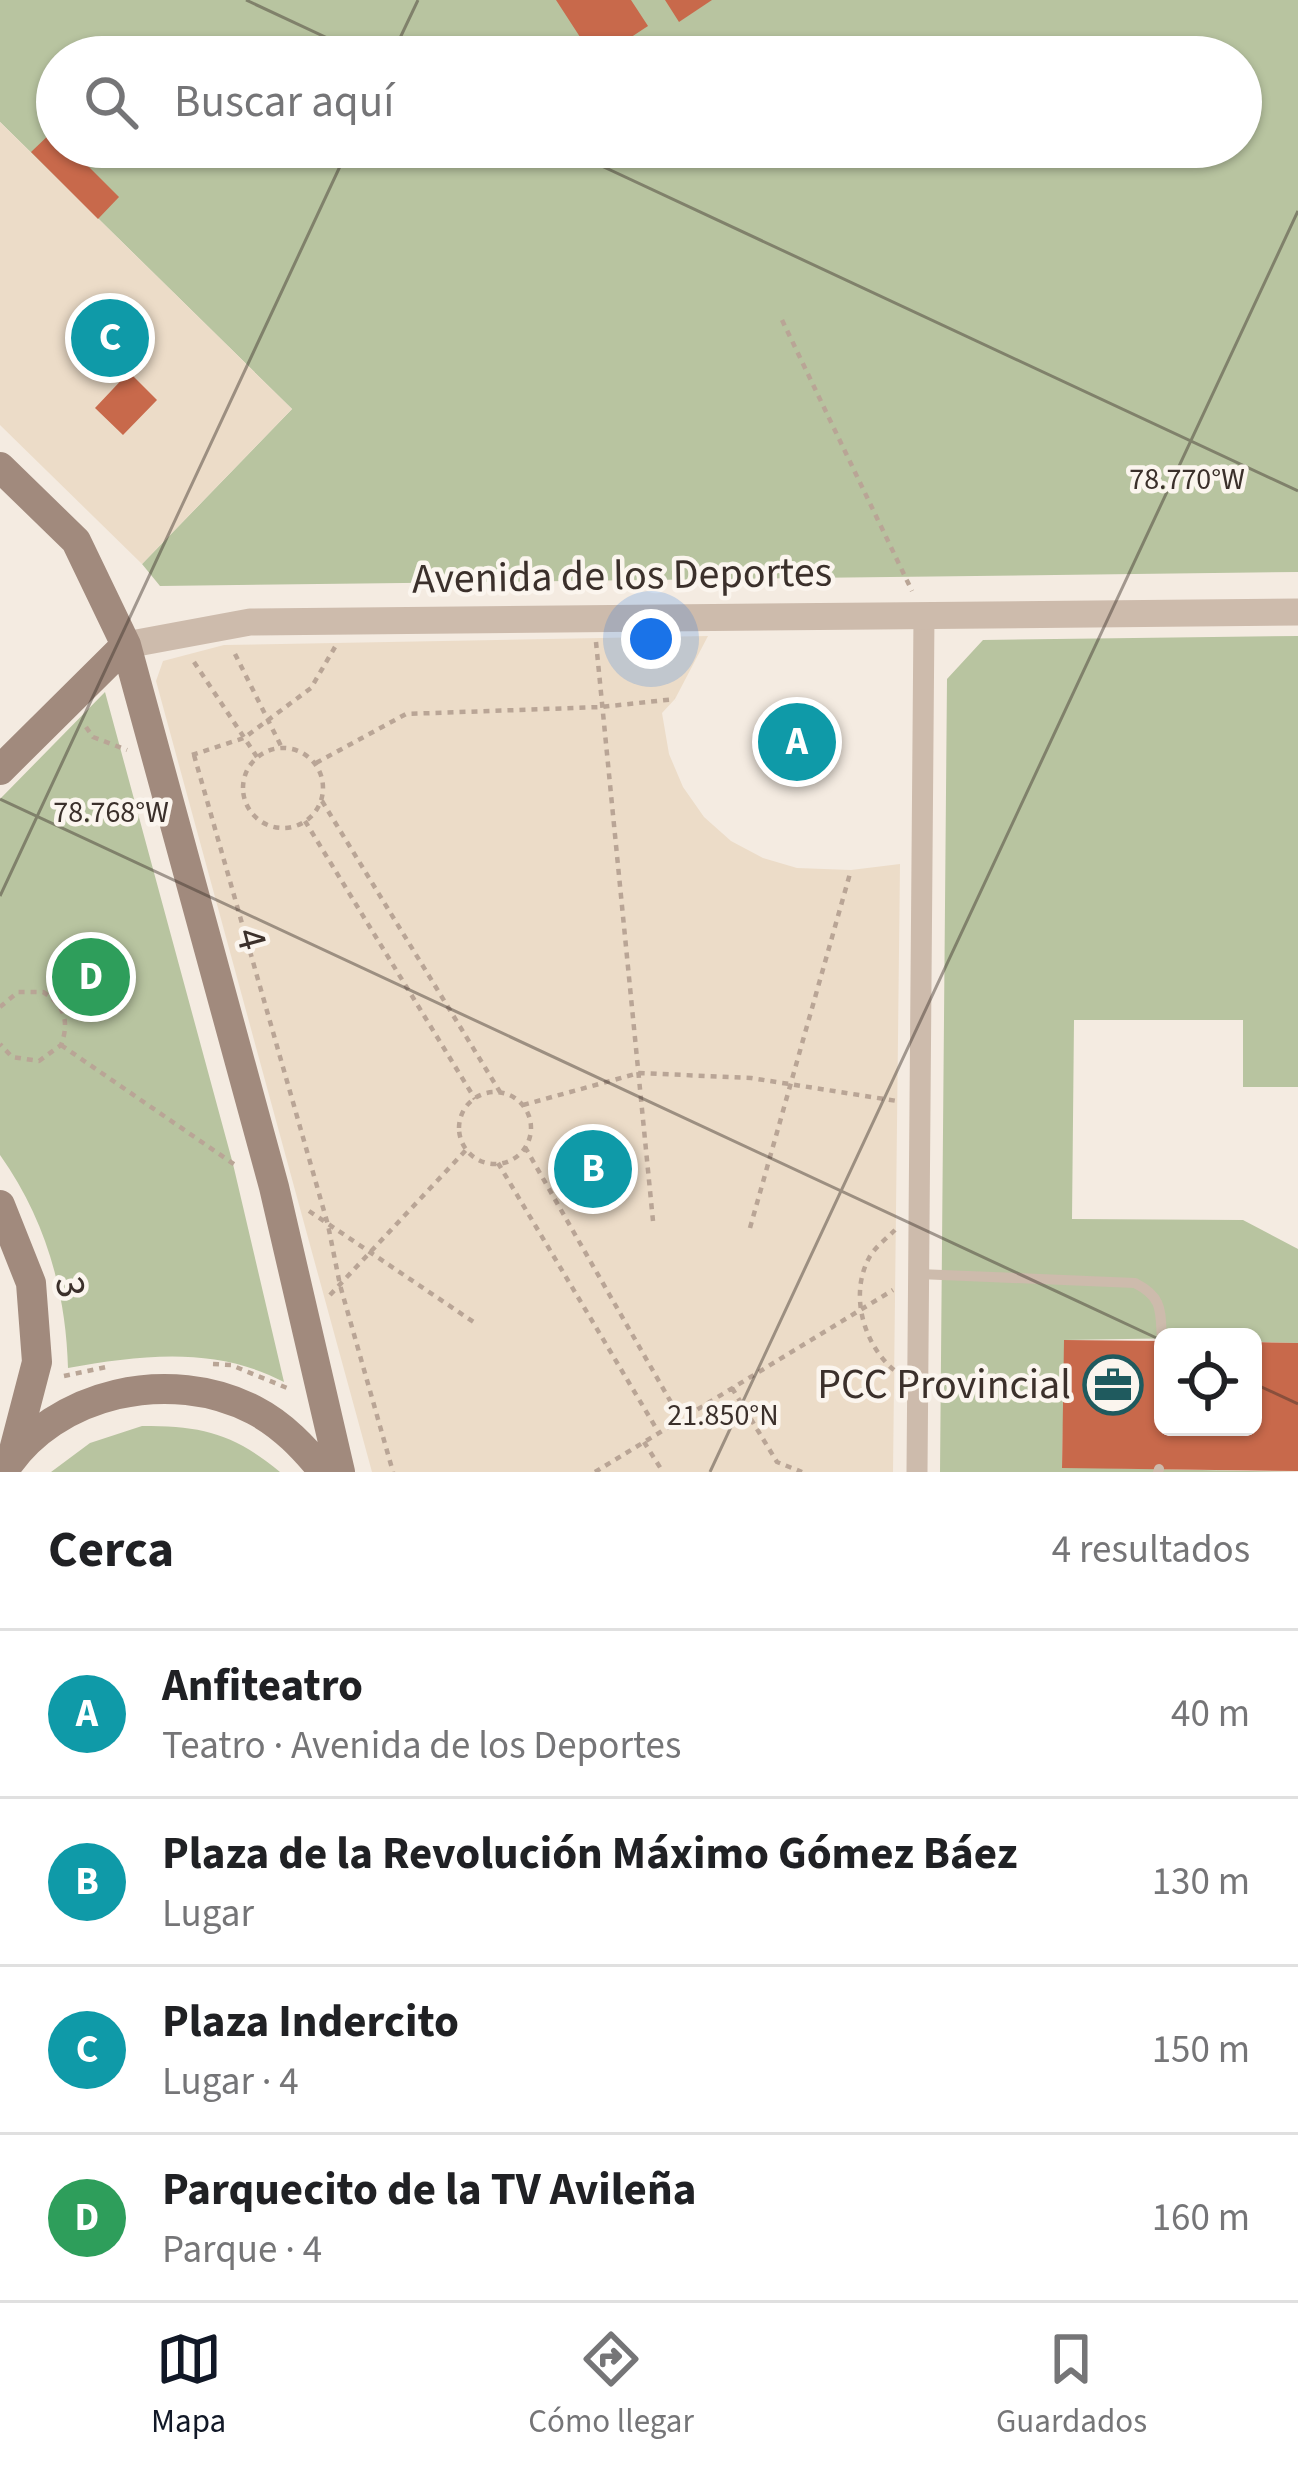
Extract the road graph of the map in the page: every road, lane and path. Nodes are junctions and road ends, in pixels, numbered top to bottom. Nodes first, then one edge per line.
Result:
1 (782, 320) dead end
2 (0, 467) edge
3 (1298, 612) edge
4 (924, 615) junction
5 (594, 619) junction
6 (351, 621) junction
7 (222, 628) junction
8 (176, 636) junction
9 (126, 645) junction
10 (675, 699) dead end
11 (69, 703) junction
12 (601, 707) junction
13 (267, 720) junction
14 (244, 738) junction
15 (281, 747) junction
16 (194, 755) junction
17 (158, 756) junction
18 (257, 757) junction
19 (316, 763) junction
20 (1, 768) edge
21 (322, 801) junction
22 (305, 821) junction
23 (851, 870) dead end
24 (0, 1007) edge
25 (0, 1044) edge
26 (638, 1073) junction
27 (789, 1087) junction
28 (500, 1092) junction
29 (475, 1099) junction
30 (920, 1104) junction
31 (523, 1105) junction
32 (233, 1145) dead end
33 (525, 1147) junction
34 (466, 1150) junction
35 (499, 1163) junction
36 (239, 1167) dead end
37 (0, 1205) edge
38 (920, 1210) junction
39 (653, 1221) dead end
40 (750, 1228) dead end
41 (919, 1274) junction
42 (340, 1285) junction
43 (862, 1309) junction
44 (305, 1318) junction
45 (1161, 1328) edge
46 (209, 1364) dead end
47 (123, 1365) dead end
48 (32, 1384) junction
49 (732, 1388) junction
50 (918, 1388) junction
51 (301, 1394) dead end
52 (681, 1419) junction
53 (659, 1432) junction
54 (644, 1442) junction
55 (8, 1465) edge
56 (324, 1472) edge
57 (340, 1472) edge
58 (393, 1472) edge
59 (595, 1472) edge
60 (663, 1472) edge
61 (802, 1472) edge
62 (917, 1472) edge

1 - 4 path
2 - 9 main road, 4
3 - 4 street, Avenida de los Deportes
4 - 5 street, Avenida de los Deportes
4 - 30 street
5 - 6 street, Avenida de los Deportes
5 - 12 path
6 - 7 street, Avenida de los Deportes
6 - 13 path
7 - 8 street, Avenida de los Deportes
7 - 13 path
8 - 9 street, Avenida de los Deportes
8 - 14 path
9 - 11 main road
9 - 17 main road, 4
10 - 12 path
11 - 17 path
11 - 20 main road
12 - 19 path
12 - 26 path
13 - 14 path
13 - 15 path
14 - 16 path
14 - 18 path
15 - 18 path
15 - 19 path
16 - 17 path
16 - 42 path
17 - 44 main road, 4
18 - 22 path
19 - 21 path
21 - 22 path
21 - 28 path
22 - 29 path
23 - 27 path
24 - 25 path
26 - 27 path
26 - 31 path
26 - 39 path
27 - 30 path
27 - 40 path
28 - 29 path
28 - 31 path
29 - 34 path
30 - 38 street
31 - 33 path
32 - 36 path
33 - 35 path
33 - 52 path
34 - 35 path
34 - 42 path
35 - 53 path
37 - 48 main road, 3
38 - 41 street
38 - 43 path
41 - 43 path
41 - 45 lane
41 - 50 street
42 - 44 path
42 - 58 path
43 - 49 path
43 - 50 path
44 - 57 main road, 4
46 - 51 path
47 - 48 path
48 - 55 main road, 3
49 - 52 path
49 - 61 path
50 - 62 street
52 - 53 path
53 - 54 path
54 - 59 path
54 - 60 path
55 - 56 main road

